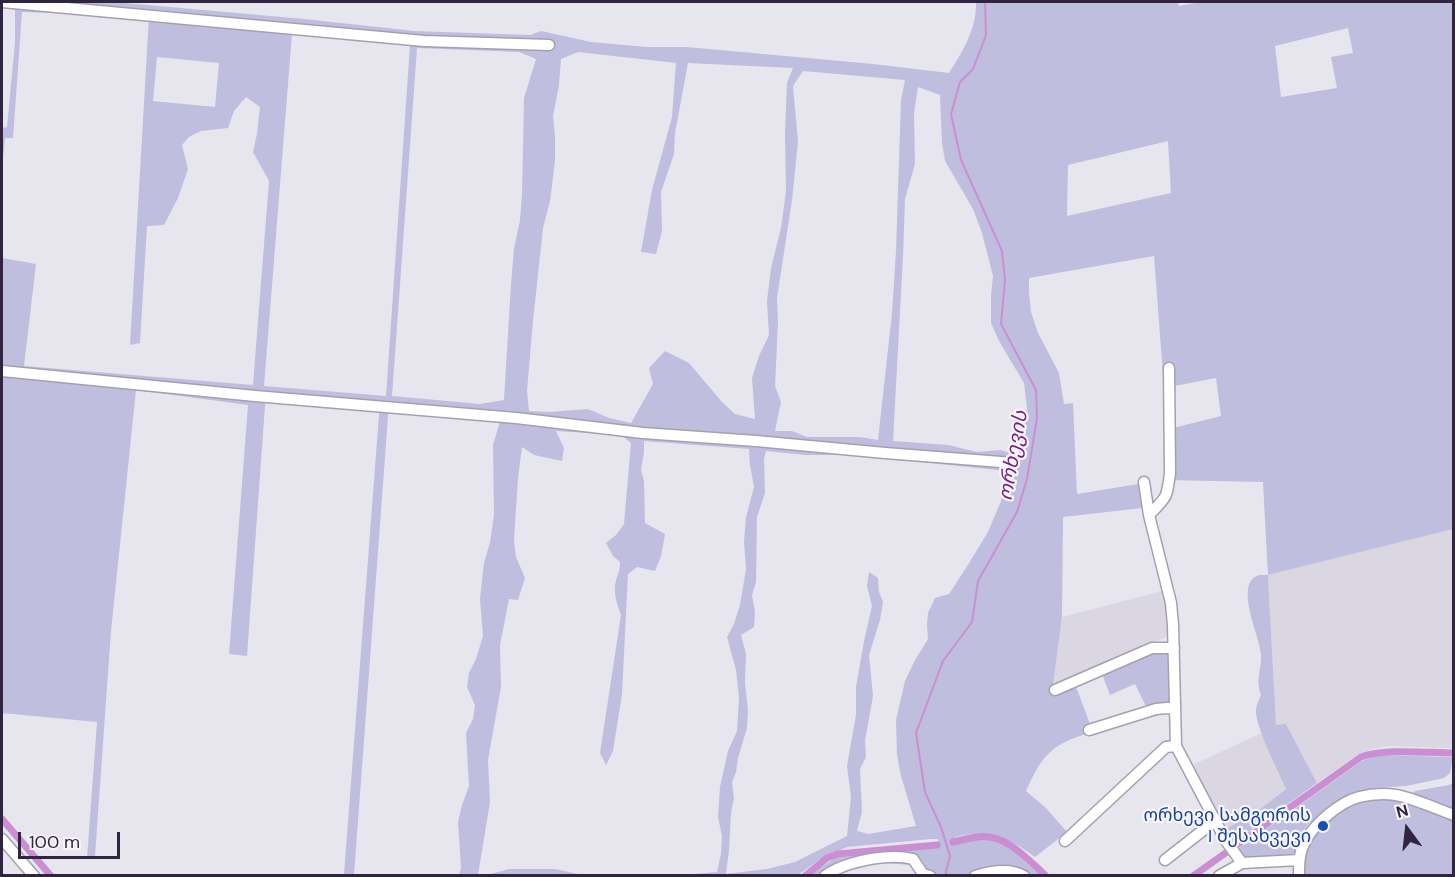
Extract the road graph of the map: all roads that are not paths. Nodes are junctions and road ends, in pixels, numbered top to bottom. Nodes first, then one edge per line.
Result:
1 (8, 2) edge
2 (549, 45) dead end
3 (1168, 368) dead end
4 (2, 371) edge
5 (1014, 463) dead end
6 (1144, 482) dead end
7 (1149, 515) junction
8 (1174, 648) junction
9 (1055, 690) dead end
10 (1175, 710) junction
11 (1089, 730) dead end
12 (1176, 746) junction
13 (1454, 815) edge
14 (1215, 821) junction
15 (2, 839) edge
16 (1065, 841) dead end
17 (1165, 860) dead end
18 (1299, 860) junction
19 (1242, 863) junction
20 (34, 876) edge
21 (825, 876) edge
22 (930, 876) edge
23 (975, 876) edge
24 (1024, 876) edge
25 (1219, 876) edge
26 (1299, 876) edge

1 - 2 street
3 - 7 street
4 - 5 street
6 - 7 street
7 - 8 street
8 - 9 street
8 - 10 street
10 - 11 street
10 - 12 street
12 - 14 street
12 - 16 street
13 - 18 street
14 - 17 street
14 - 19 street
15 - 20 street
18 - 19 street
18 - 26 street
19 - 25 street
21 - 22 street
23 - 24 street

